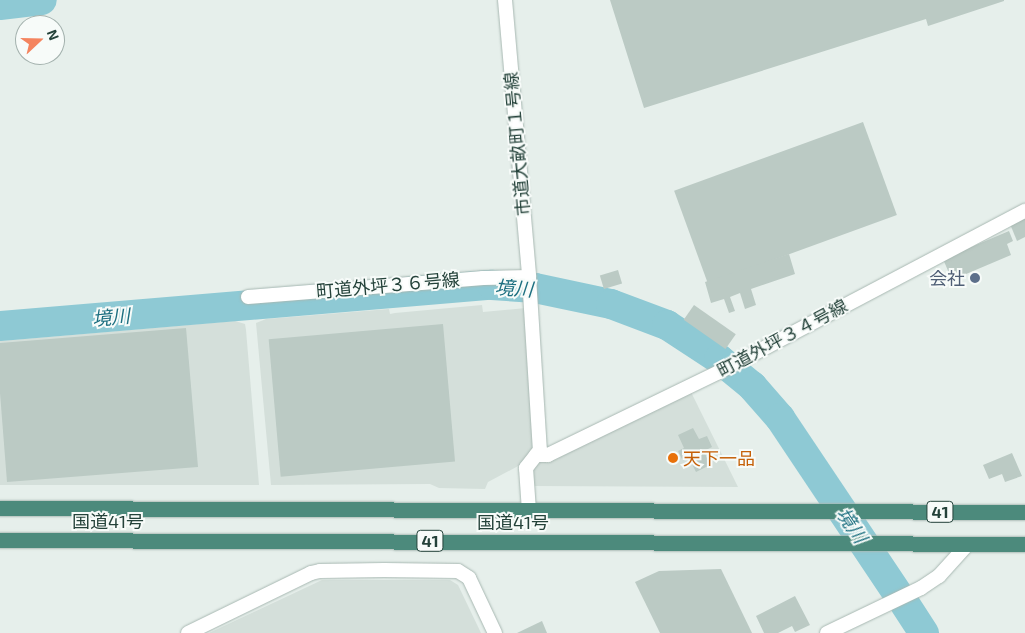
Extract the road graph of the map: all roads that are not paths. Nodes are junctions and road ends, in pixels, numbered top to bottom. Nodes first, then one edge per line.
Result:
1 (505, 0) edge
2 (1025, 211) edge
3 (529, 285) junction
4 (248, 297) dead end
5 (536, 455) junction
6 (0, 508) edge
7 (529, 511) junction
8 (1025, 512) edge
9 (0, 540) edge
10 (968, 544) junction
11 (1025, 544) edge
12 (188, 633) edge
13 (496, 633) edge
14 (827, 633) edge

1 - 3 street, 市道大畝町１号線
2 - 5 street, 町道外坪３４号線
3 - 4 street, 町道外坪３６号線
3 - 5 street, 市道大畝町１号線
5 - 7 street, 市道大畝町１号線
6 - 7 highway, 国道41号 / 41
7 - 8 highway, 国道41号 / 41
9 - 10 highway, 国道41号 / 41
10 - 11 highway, 国道41号 / 41
10 - 14 street
12 - 13 street

